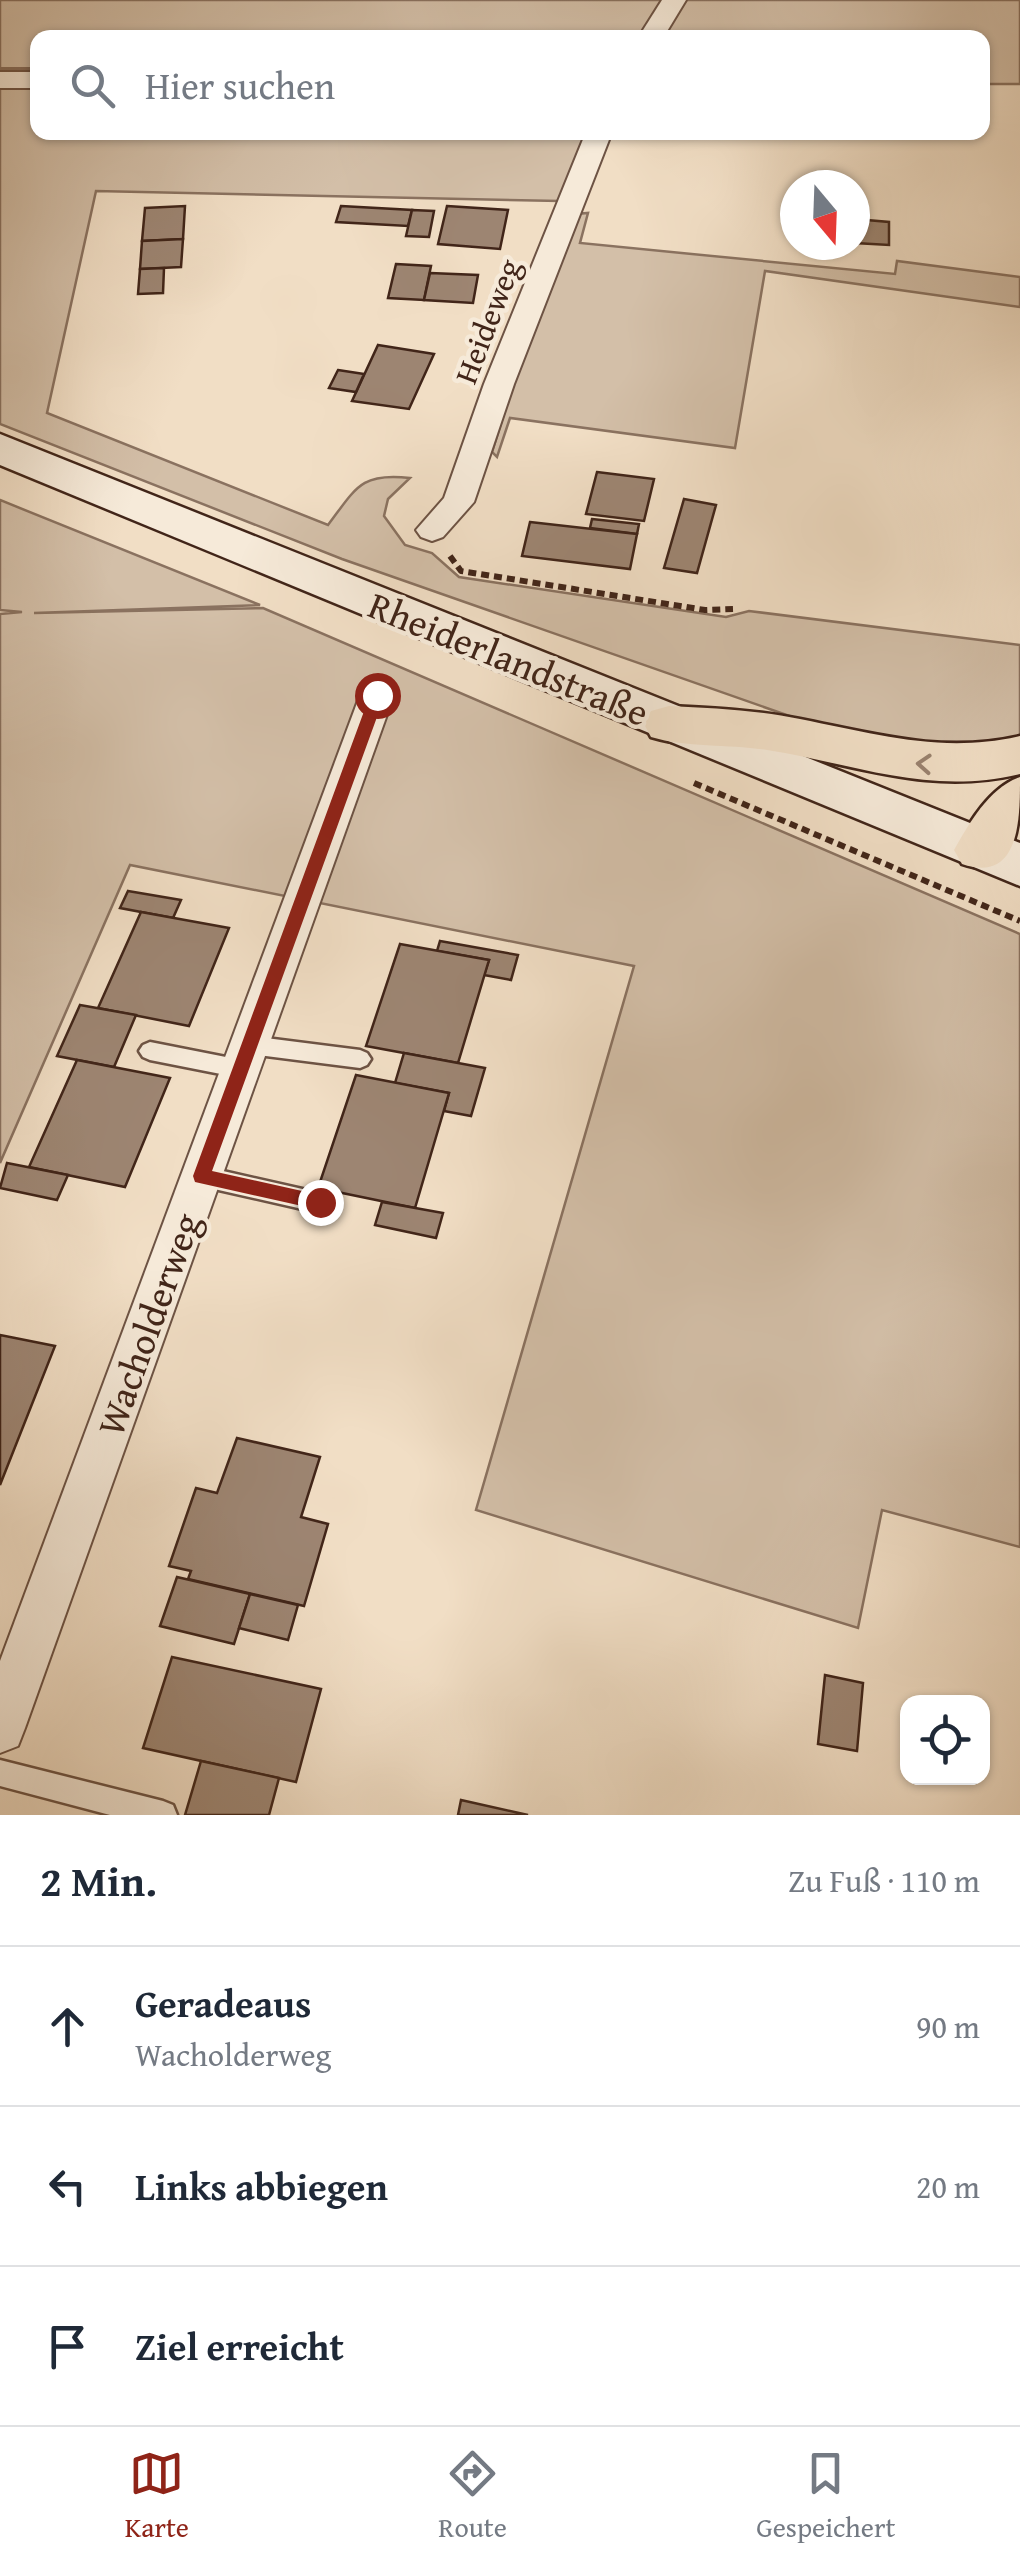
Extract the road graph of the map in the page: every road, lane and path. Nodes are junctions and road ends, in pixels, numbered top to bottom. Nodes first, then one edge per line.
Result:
1 (674, 0) edge
2 (655, 30) edge
3 (0, 80) edge
4 (30, 80) edge
5 (597, 140) edge
6 (0, 448) edge
7 (432, 530) joint
8 (733, 609) dead end
9 (377, 695) dead end
10 (668, 724) junction
11 (1020, 755) edge
12 (1020, 797) edge
13 (1001, 857) edge
14 (150, 1051) dead end
15 (245, 1057) junction
16 (360, 1059) dead end
17 (202, 1176) junction
18 (320, 1202) dead end
19 (0, 1728) edge
20 (0, 1774) edge
21 (163, 1815) edge

1 - 2 street
3 - 4 street
5 - 7 street, Heideweg
6 - 10 main road, Rheiderlandstraße
7 - 8 path
9 - 15 street, Wacholderweg
11 -> 10 main road
10 - 13 main road, Rheiderlandstraße
12 - 13 main road
14 - 15 lane
15 - 16 lane
15 - 17 street, Wacholderweg
17 - 18 lane
17 - 19 street, Wacholderweg
20 - 21 lane

